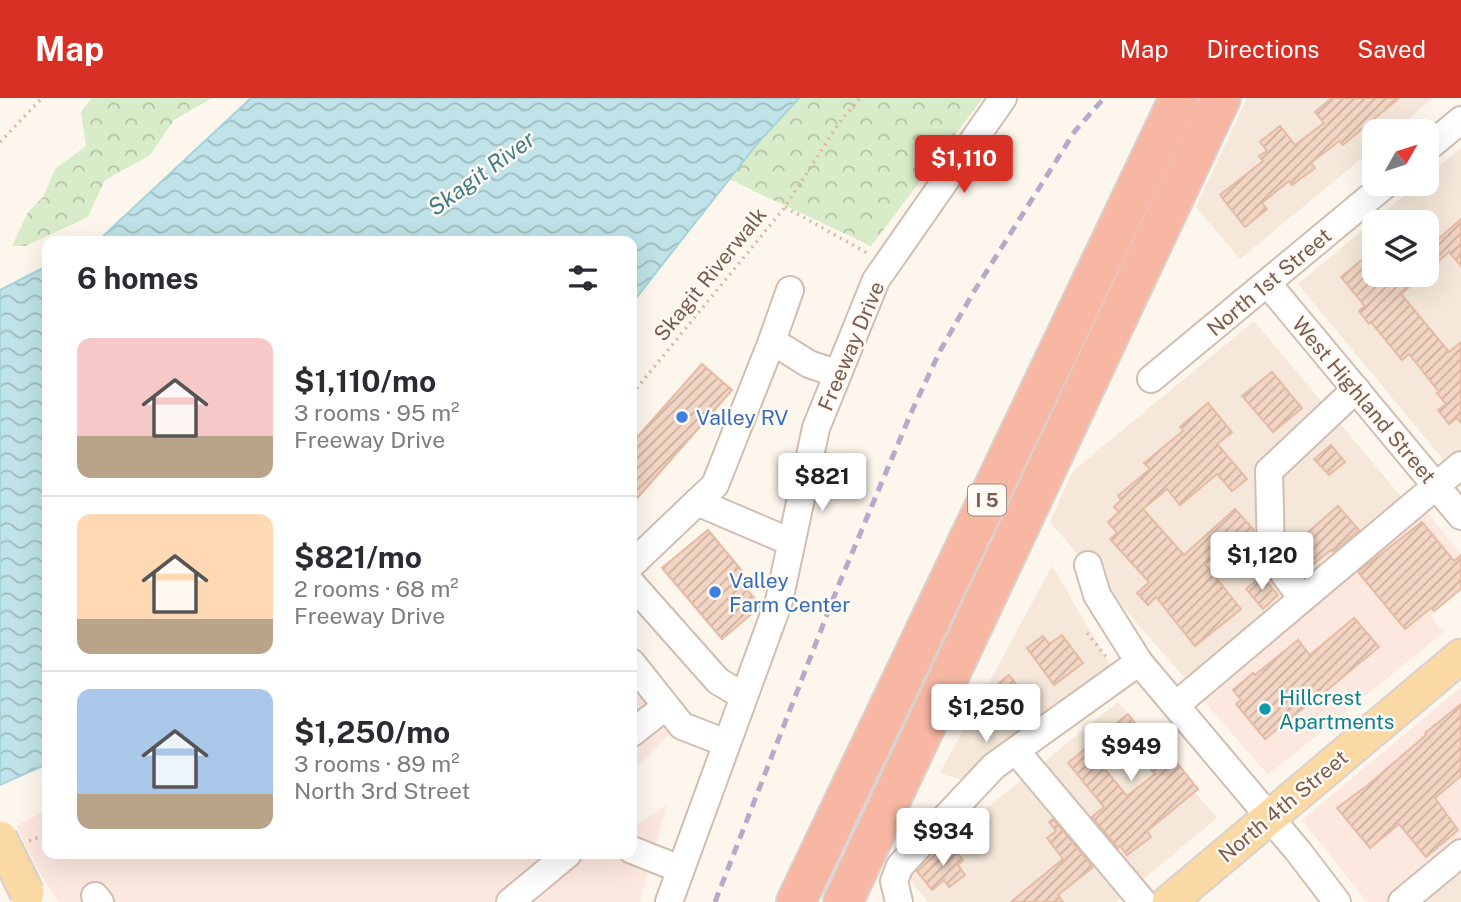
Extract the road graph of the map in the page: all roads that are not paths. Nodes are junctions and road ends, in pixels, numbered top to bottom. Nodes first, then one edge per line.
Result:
1 (1003, 98) edge
2 (1179, 98) edge
3 (1221, 98) edge
4 (1461, 120) edge
5 (1439, 138) edge
6 (1372, 196) edge
7 (1268, 284) junction
8 (790, 290) dead end
9 (772, 341) junction
10 (838, 374) junction
11 (1151, 379) dead end
12 (1356, 389) junction
13 (1461, 466) edge
14 (1437, 486) junction
15 (698, 502) junction
16 (1461, 516) edge
17 (792, 539) junction
18 (637, 559) edge
19 (1088, 565) dead end
20 (637, 590) edge
21 (1302, 598) junction
22 (1461, 656) edge
23 (1139, 662) junction
24 (637, 669) edge
25 (743, 696) junction
26 (1176, 705) junction
27 (666, 706) junction
28 (637, 729) edge
29 (726, 743) junction
30 (1016, 751) junction
31 (1270, 818) junction
32 (0, 838) edge
33 (637, 852) edge
34 (1461, 853) edge
35 (558, 859) edge
36 (680, 869) junction
37 (896, 891) edge
38 (29, 898) edge
39 (510, 902) edge
40 (669, 902) edge
41 (796, 902) edge
42 (843, 902) edge
43 (1143, 902) edge
44 (1169, 902) edge
45 (1337, 902) edge
46 (1402, 902) edge

1 - 10 street, Freeway Drive
2 - 41 highway, I 5
3 - 42 highway, I 5
4 - 5 street
6 - 7 street, North 1st Street
7 - 11 street, North 1st Street
7 - 12 street, West Highland Street
8 - 9 street
9 - 10 street
9 - 15 street
10 - 17 street, Freeway Drive
12 - 14 street, West Highland Street
12 - 21 street
13 - 14 street
14 - 16 street, West Highland Street
14 - 21 street
15 - 17 street
15 - 18 street
17 - 25 street, Freeway Drive
19 - 23 street
20 - 25 street
21 - 26 street
22 - 31 main road, North 4th Street
23 - 26 street
23 - 30 street
24 - 27 street
25 - 29 street, Freeway Drive
26 - 31 street
27 - 28 street
27 - 29 street
29 - 36 street, Freeway Drive
30 - 37 street
30 - 43 street
31 - 44 main road, North 4th Street
31 - 45 street
32 - 38 main road, bridge
33 - 36 street
34 - 46 street
35 - 39 street
36 - 40 street, Freeway Drive

